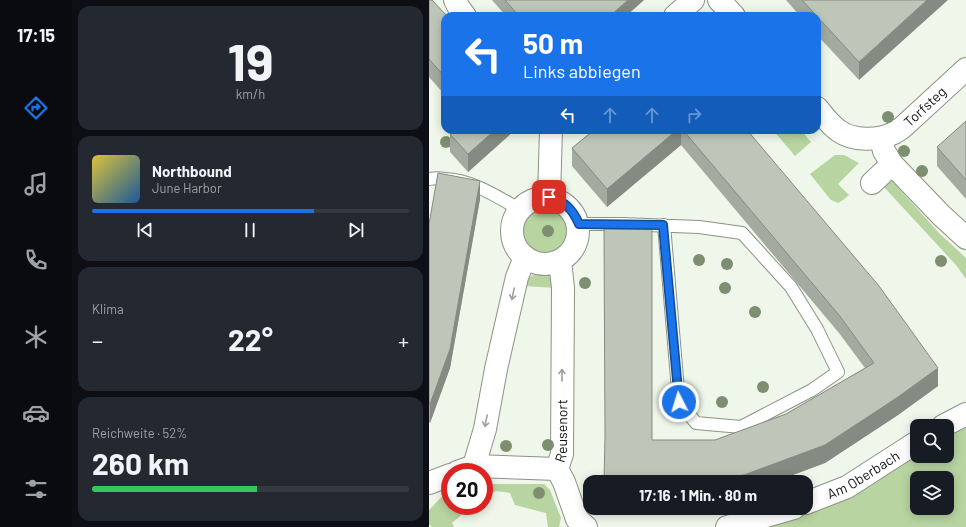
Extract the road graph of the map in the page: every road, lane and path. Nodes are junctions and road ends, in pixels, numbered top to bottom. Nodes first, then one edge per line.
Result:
1 (455, 0) edge
2 (693, 0) edge
3 (719, 0) edge
4 (462, 12) edge
5 (680, 12) edge
6 (730, 12) edge
7 (966, 69) edge
8 (821, 112) edge
9 (551, 134) edge
10 (881, 138) junction
11 (892, 164) junction
12 (429, 179) edge
13 (873, 183) dead end
14 (549, 197) junction
15 (519, 210) junction
16 (579, 224) junction
17 (663, 225) junction
18 (966, 238) edge
19 (525, 257) junction
20 (560, 261) junction
21 (966, 414) edge
22 (954, 420) edge
23 (910, 446) edge
24 (469, 463) edge
25 (493, 469) edge
26 (557, 469) junction
27 (441, 478) edge
28 (429, 483) edge
29 (813, 500) edge
30 (769, 515) edge
31 (585, 527) edge
32 (727, 527) edge

1 - 4 street
2 - 5 street
3 - 6 street
7 - 10 street, Torfsteg
8 - 10 street
9 - 14 street
10 - 11 street
11 - 13 street
11 - 18 street
12 - 15 lane
14 - 15 street
14 - 16 street
15 - 19 street
16 - 17 lane
16 - 20 street
17 - 17 lane
19 - 20 street
19 -> 24 street, Reusenort
26 -> 20 street, Reusenort
21 - 22 street
23 - 29 street, Am Oberbach
25 - 26 street, Reusenort
26 - 31 street
27 - 28 street
30 - 32 street

